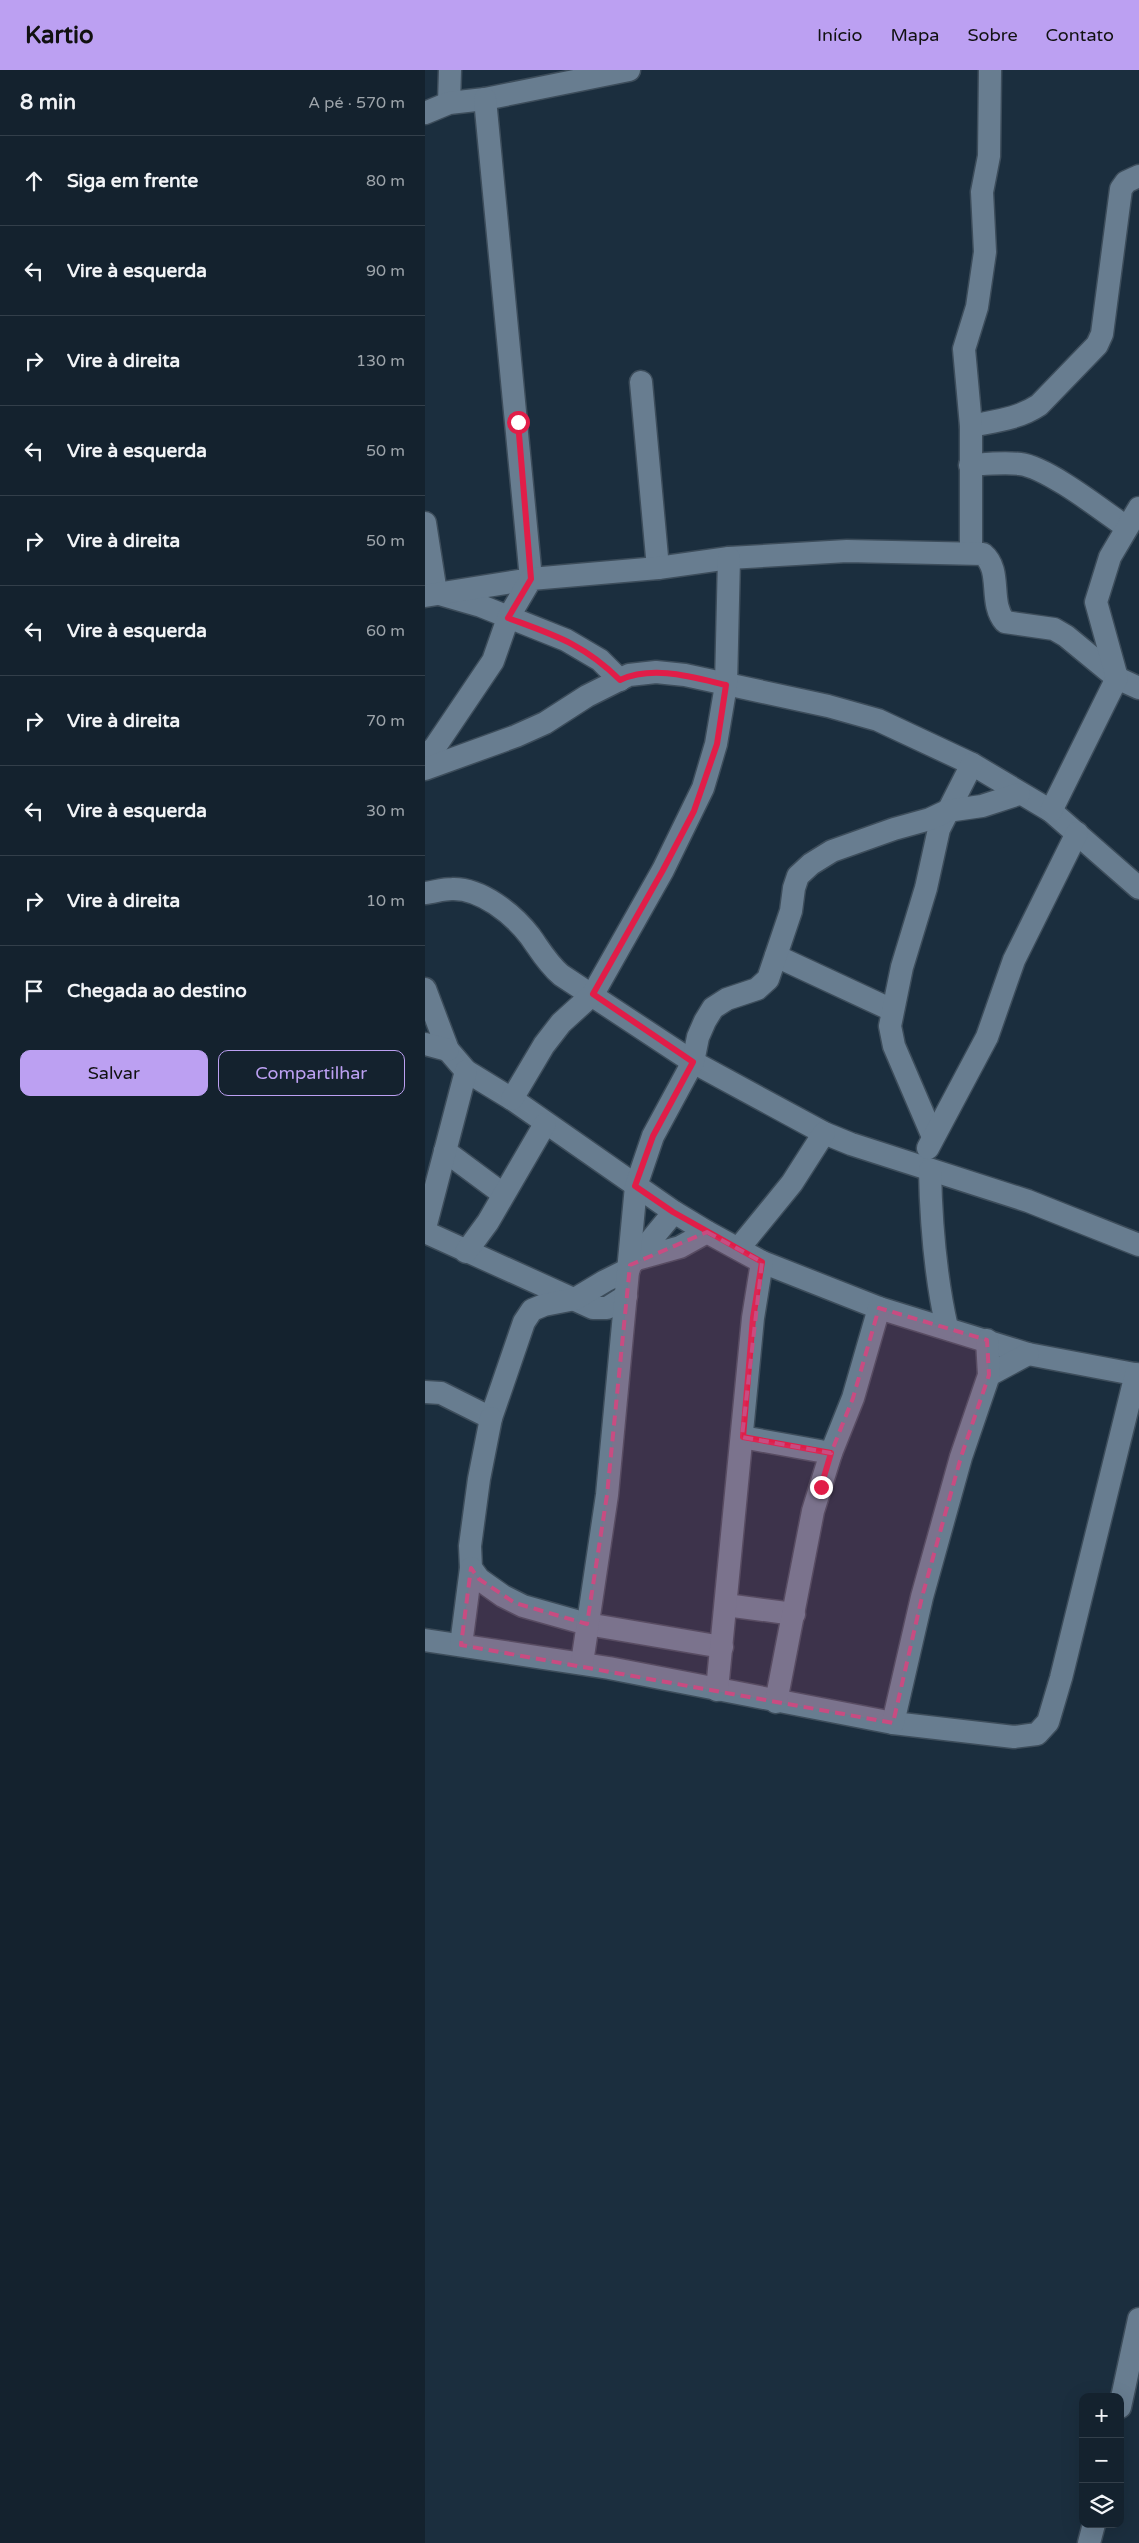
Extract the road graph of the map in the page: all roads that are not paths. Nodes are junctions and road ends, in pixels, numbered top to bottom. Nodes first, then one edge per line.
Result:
1 (450, 70) edge
2 (629, 70) edge
3 (990, 70) edge
4 (485, 98) junction
5 (449, 103) junction
6 (425, 113) edge
7 (1139, 176) edge
8 (641, 382) dead end
9 (971, 426) junction
10 (970, 465) junction
11 (1139, 508) edge
12 (425, 523) edge
13 (1126, 527) junction
14 (971, 553) junction
15 (729, 558) junction
16 (658, 568) junction
17 (531, 579) junction
18 (430, 594) edge
19 (508, 618) junction
20 (1117, 678) junction
21 (620, 680) junction
22 (726, 685) junction
23 (1139, 688) edge
24 (425, 756) edge
25 (972, 764) junction
26 (425, 769) edge
27 (1019, 794) junction
28 (947, 811) junction
29 (1051, 811) junction
30 (1077, 833) junction
31 (1139, 888) edge
32 (425, 893) edge
33 (776, 956) junction
34 (425, 989) edge
35 (593, 994) junction
36 (892, 1010) junction
37 (425, 1044) edge
38 (448, 1050) junction
39 (693, 1062) junction
40 (466, 1071) junction
41 (512, 1099) junction
42 (545, 1124) junction
43 (824, 1133) junction
44 (933, 1137) junction
45 (445, 1151) junction
46 (933, 1171) junction
47 (635, 1186) junction
48 (503, 1194) junction
49 (673, 1212) junction
50 (425, 1228) edge
51 (425, 1232) edge
52 (707, 1232) junction
53 (1139, 1245) edge
54 (739, 1248) junction
55 (466, 1252) junction
56 (762, 1262) junction
57 (632, 1265) junction
58 (627, 1296) junction
59 (575, 1299) junction
60 (879, 1308) junction
61 (947, 1328) junction
62 (987, 1340) junction
63 (1028, 1354) junction
64 (1137, 1374) edge
65 (989, 1375) junction
66 (425, 1392) edge
67 (491, 1418) junction
68 (743, 1437) junction
69 (831, 1453) junction
70 (471, 1568) junction
71 (726, 1606) junction
72 (794, 1614) junction
73 (587, 1624) junction
74 (425, 1640) edge
75 (461, 1645) junction
76 (721, 1647) junction
77 (582, 1664) junction
78 (717, 1690) junction
79 (776, 1702) junction
80 (893, 1723) junction
81 (1139, 2319) edge
82 (1123, 2393) edge
83 (1093, 2528) edge
84 (1089, 2543) edge

1 - 5 street
2 - 4 street
3 - 9 street
4 - 5 street
4 - 17 street
5 - 6 street
7 - 9 street
8 - 16 street
9 - 10 street
10 - 13 street
10 - 14 street
11 - 13 street
12 - 18 street
13 - 20 street
14 - 15 street
14 - 20 street
15 - 16 street
15 - 22 street
16 - 17 street
17 - 18 street
17 - 19 street
18 - 19 street
19 - 21 street
19 - 24 street
20 - 23 street
20 - 29 street
21 - 22 street
21 - 26 street
22 - 25 street
22 - 35 street
25 - 27 street
25 - 28 street
27 - 28 street
27 - 29 street
28 - 33 street
28 - 36 street
29 - 30 street
30 - 31 street
30 - 44 street
32 - 35 street
33 - 36 street
33 - 39 street
34 - 38 street
35 - 39 street
35 - 41 street
36 - 44 street
37 - 38 street
38 - 40 street
39 - 43 street
39 - 47 street
40 - 41 street
40 - 45 street
41 - 42 street
42 - 47 street
42 - 48 street
43 - 46 street
43 - 54 street
44 - 46 street
45 - 48 street
45 - 50 street
46 - 53 street
46 - 61 street
47 - 49 street
47 - 57 street
48 - 55 street
49 - 52 street
49 - 57 street
51 - 55 street
52 - 54 street
52 - 57 street
54 - 56 street
55 - 59 street
56 - 60 street
56 - 68 street
57 - 58 street
57 - 59 street
58 - 59 street
58 - 73 street
59 - 67 street
60 - 61 street
60 - 69 street
61 - 62 street
62 - 63 street
62 - 65 street
63 - 64 street
63 - 65 street
64 - 80 street
65 - 80 street
66 - 67 street
67 - 70 street
68 - 69 street
68 - 71 street
69 - 72 street
70 - 73 street
70 - 75 street
71 - 72 street
71 - 76 street
72 - 79 street
73 - 76 street
73 - 77 street
74 - 75 street
75 - 77 street
76 - 78 street
77 - 78 street
78 - 79 street
79 - 80 street
81 - 82 street
83 - 84 street

